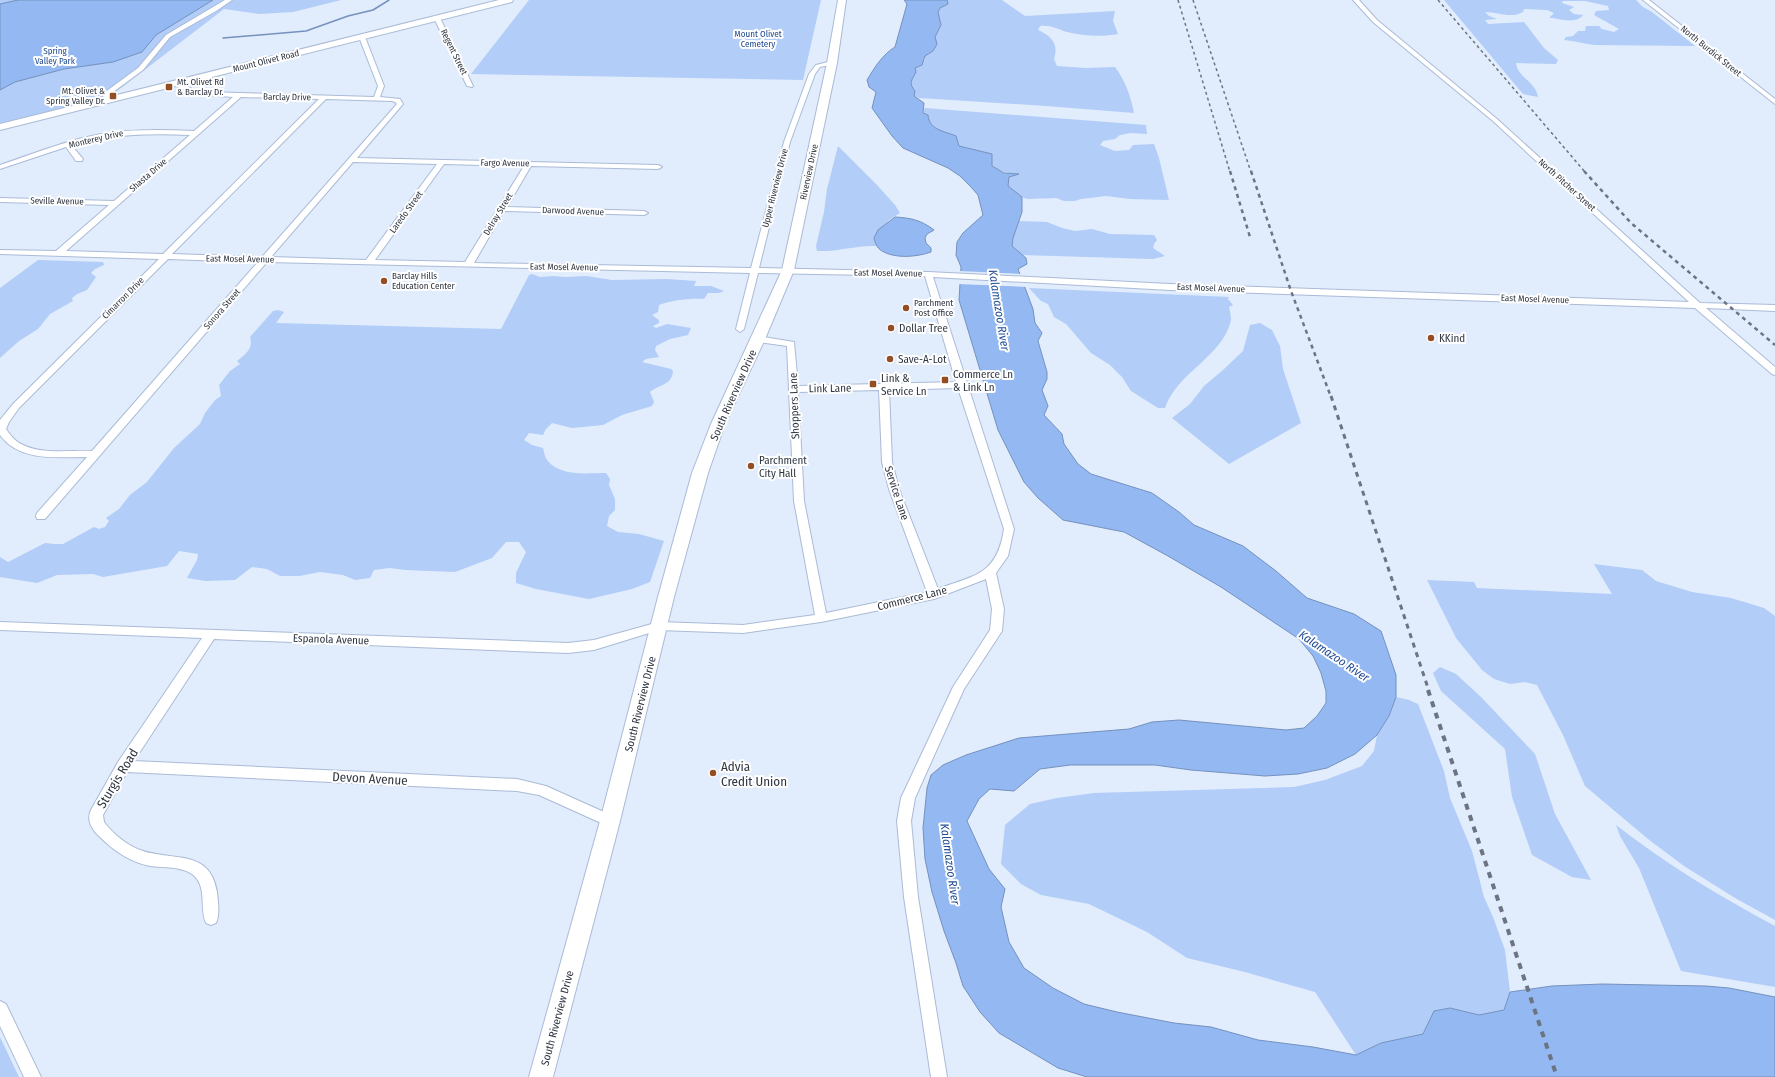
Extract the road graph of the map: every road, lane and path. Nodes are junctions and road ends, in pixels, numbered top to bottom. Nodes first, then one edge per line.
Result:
1 (229, 0) edge
2 (508, 0) edge
3 (842, 0) edge
4 (1356, 0) edge
5 (1646, 0) edge
6 (437, 18) junction
7 (362, 37) junction
8 (832, 63) junction
9 (175, 83) junction
10 (470, 86) dead end
11 (238, 96) junction
12 (324, 98) junction
13 (376, 98) junction
14 (104, 101) junction
15 (400, 101) joint
16 (1775, 102) edge
17 (0, 127) edge
18 (196, 133) junction
19 (68, 145) junction
20 (80, 159) dead end
21 (351, 160) junction
22 (442, 162) junction
23 (530, 164) junction
24 (0, 167) edge
25 (658, 167) dead end
26 (0, 200) edge
27 (115, 203) junction
28 (502, 209) junction
29 (644, 213) dead end
30 (0, 252) edge
31 (58, 254) junction
32 (165, 257) junction
33 (265, 259) junction
34 (369, 262) junction
35 (468, 265) junction
36 (788, 270) junction
37 (755, 271) junction
38 (928, 274) junction
39 (1696, 304) junction
40 (1775, 308) edge
41 (740, 329) dead end
42 (758, 339) junction
43 (1775, 372) edge
44 (962, 385) junction
45 (884, 387) junction
46 (794, 389) junction
47 (0, 429) edge
48 (96, 454) junction
49 (41, 516) dead end
50 (990, 572) junction
51 (934, 594) junction
52 (821, 618) junction
53 (0, 626) edge
54 (659, 626) junction
55 (210, 634) junction
56 (123, 766) junction
57 (610, 821) junction
58 (211, 918) dead end
59 (0, 1009) edge
60 (33, 1077) edge
61 (541, 1077) edge
62 (939, 1077) edge

1 - 14 street
2 - 6 street, Mount Olivet Road
3 - 8 street, Riverview Drive
4 - 39 street, North Pitcher Street
5 - 16 street, North Burdick Street
6 - 7 street, Mount Olivet Road
6 - 10 street, Regent Street
7 - 9 street, Mount Olivet Road
7 - 13 street
8 - 36 street, Riverview Drive
8 - 37 street, Upper Riverview Drive
9 - 11 street, Barclay Drive
9 - 14 street, Mount Olivet Road
11 - 12 street, Barclay Drive
11 - 18 street, Shasta Drive
12 - 13 street, Barclay Drive
12 - 32 street, Cimarron Drive
13 - 15 street, Barclay Drive
14 - 17 street, Mount Olivet Road
15 - 21 street, Sonora Street
18 - 19 street, Monterey Drive
18 - 27 street, Shasta Drive
19 - 20 street
19 - 24 street, Monterey Drive
21 - 22 street, Fargo Avenue
21 - 33 street, Sonora Street
22 - 23 street, Fargo Avenue
22 - 34 street, Laredo Street
23 - 25 street, Fargo Avenue
23 - 28 street, Delray Street
26 - 27 street, Seville Avenue
27 - 31 street, Shasta Drive
28 - 29 street, Darwood Avenue
28 - 35 street, Delray Street
30 - 31 street, East Mosel Avenue
31 - 32 street, East Mosel Avenue
32 - 33 street, East Mosel Avenue
32 - 47 street, Cimarron Drive
33 - 34 street, East Mosel Avenue
33 - 48 street, Sonora Street
34 - 35 street, East Mosel Avenue
35 - 37 street, East Mosel Avenue
36 - 37 street, East Mosel Avenue
36 - 38 street, East Mosel Avenue
36 - 42 street, Riverview Drive
37 - 41 street, Upper Riverview Drive
38 - 39 street, East Mosel Avenue
38 - 44 street
39 - 40 street, East Mosel Avenue
39 - 43 street, North Pitcher Street
42 - 46 street, Shoppers Lane
42 - 54 street, South Riverview Drive
44 - 45 street, Link Lane
44 - 50 street
45 - 46 street, Link Lane
45 - 51 street, Service Lane
46 - 52 street, Shoppers Lane
47 - 48 street, Cimarron Drive
48 - 49 street, Sonora Street
50 - 51 street, Commerce Lane
50 - 62 street
51 - 52 street, Commerce Lane
52 - 54 street, Commerce Lane
53 - 55 street, Espanola Avenue
54 - 55 street, Espanola Avenue
54 - 57 street, South Riverview Drive
55 - 56 street, Sturgis Road
56 - 57 street, Devon Avenue
56 - 58 street, Sturgis Road
57 - 61 street, South Riverview Drive
59 - 60 street

